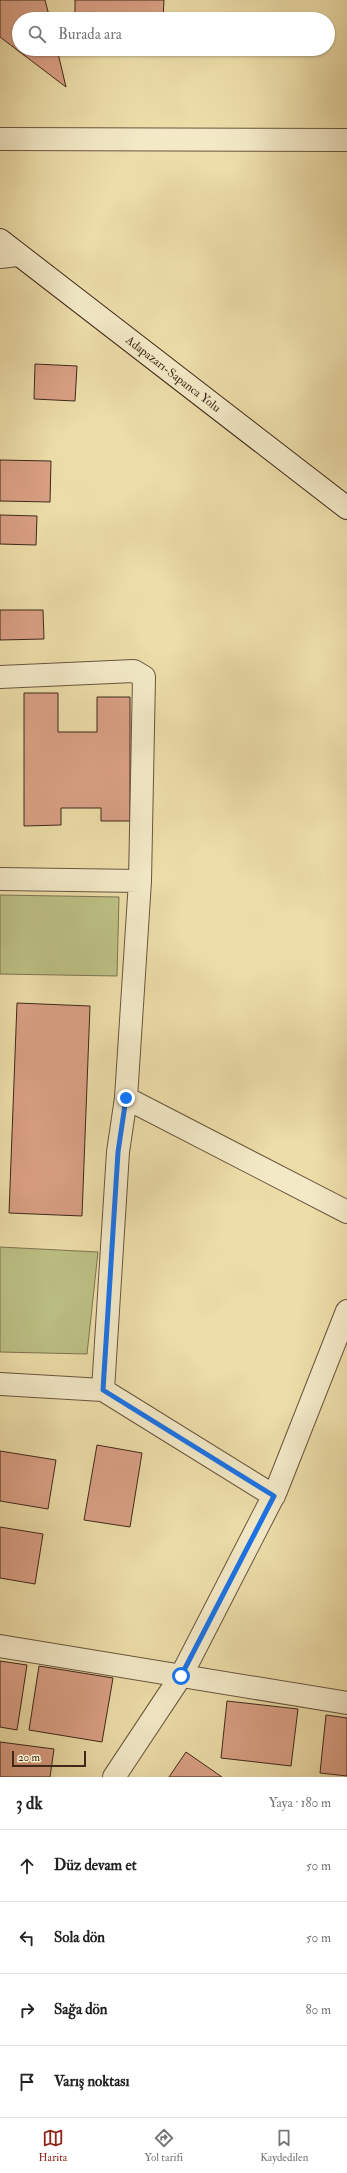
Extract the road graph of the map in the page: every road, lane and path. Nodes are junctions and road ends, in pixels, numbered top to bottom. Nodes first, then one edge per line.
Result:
1 (0, 125) edge
2 (9, 139) edge
3 (347, 140) edge
4 (0, 240) edge
5 (9, 256) edge
6 (347, 508) edge
7 (0, 677) edge
8 (0, 879) edge
9 (140, 881) junction
10 (126, 1098) junction
11 (347, 1212) edge
12 (347, 1311) edge
13 (0, 1384) edge
14 (103, 1390) junction
15 (274, 1496) junction
16 (0, 1646) edge
17 (181, 1676) junction
18 (347, 1703) edge
19 (114, 1777) edge

1 - 2 street
2 - 3 street
4 - 5 street, Adapazarı-Sapanca Yolu
5 - 6 street, Adapazarı-Sapanca Yolu
7 - 9 street
8 - 9 street
9 - 10 street
10 - 11 street
10 - 14 street
12 - 15 street
13 - 14 street
14 - 15 street
15 - 17 street
16 - 17 street
17 - 18 street
17 - 19 street

